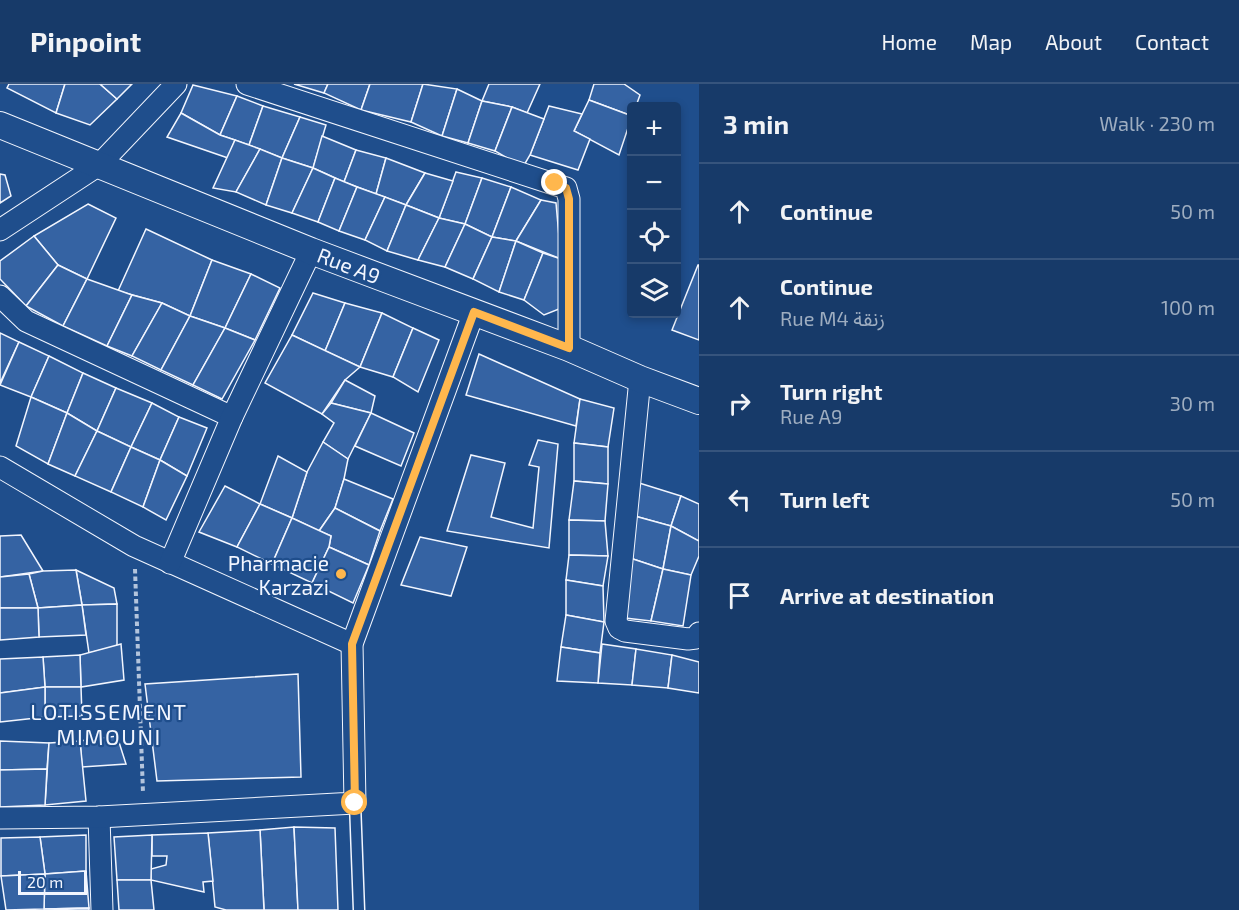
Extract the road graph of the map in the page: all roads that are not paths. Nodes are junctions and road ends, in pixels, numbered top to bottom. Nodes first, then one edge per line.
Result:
1 (176, 84) edge
2 (247, 84) edge
3 (0, 125) edge
4 (99, 165) junction
5 (0, 230) edge
6 (311, 251) junction
7 (0, 296) edge
8 (474, 312) junction
9 (569, 348) junction
10 (640, 379) junction
11 (699, 401) edge
12 (232, 417) junction
13 (0, 467) edge
14 (170, 562) junction
15 (699, 633) edge
16 (352, 644) junction
17 (355, 803) junction
18 (99, 817) junction
19 (0, 819) edge
20 (102, 910) edge
21 (359, 910) edge

1 - 4 street
2 - 9 street
3 - 4 street, Rue A9
4 - 5 street
4 - 6 street, Rue A9
6 - 8 street, Rue A9
6 - 12 street
7 - 12 street
8 - 9 street, Rue A9
8 - 16 street
9 - 10 street, Rue A9
10 - 11 street, Rue A9
10 - 15 street
12 - 14 street
13 - 14 street
14 - 16 street
16 - 17 street
17 - 18 street
17 - 21 lane
18 - 19 street
18 - 20 street

